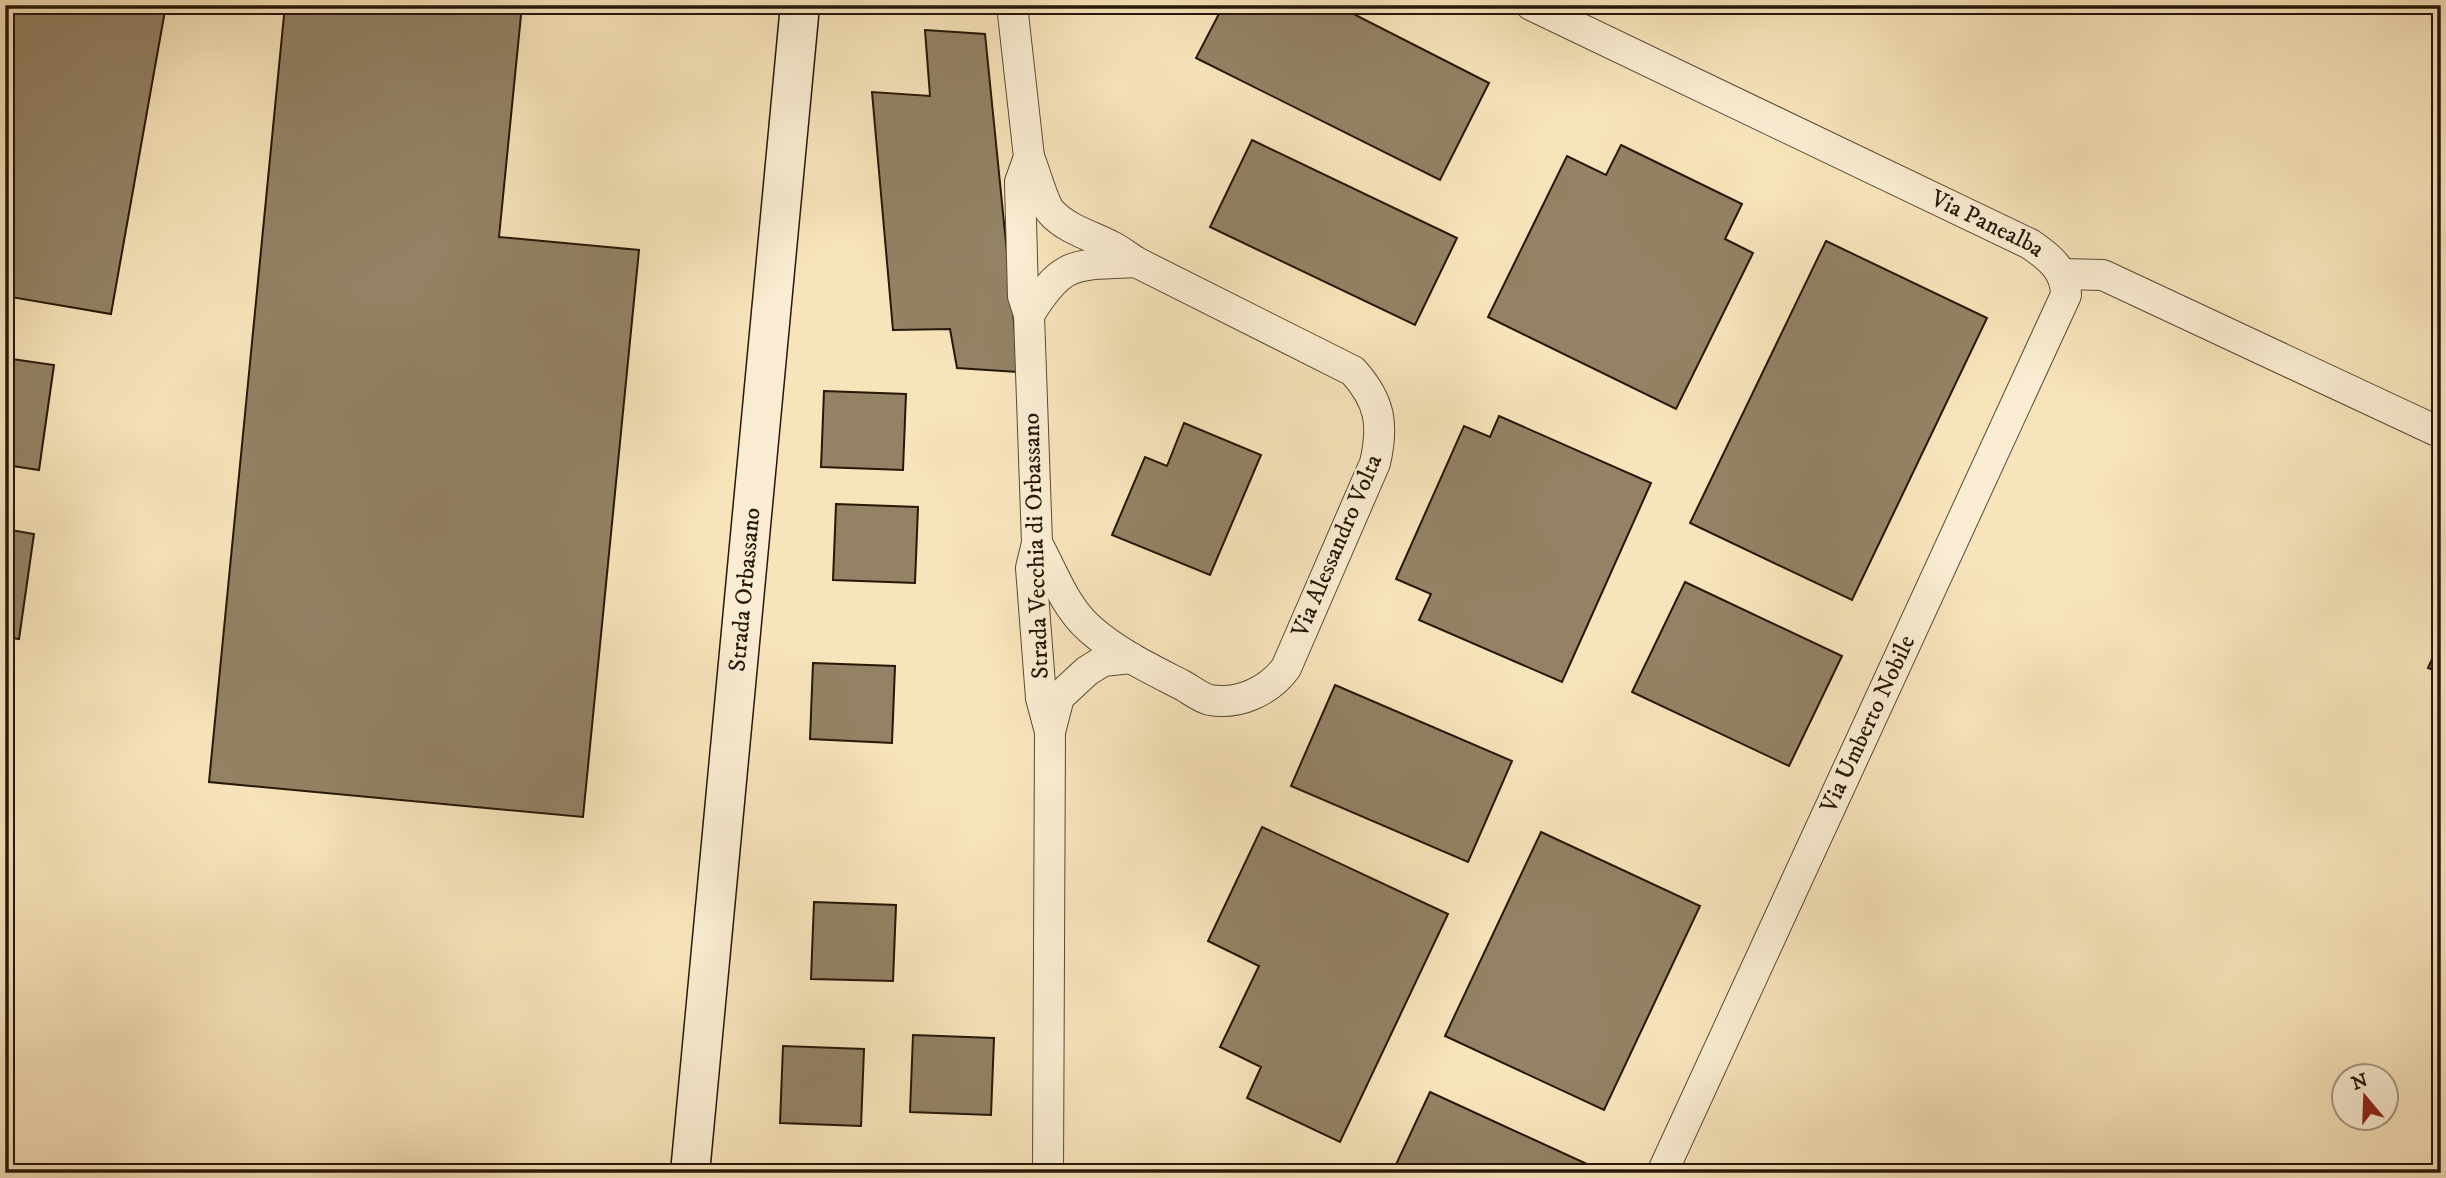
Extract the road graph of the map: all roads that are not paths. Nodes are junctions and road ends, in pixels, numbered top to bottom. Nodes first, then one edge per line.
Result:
1 (800, 5) edge
2 (1012, 5) edge
3 (1531, 5) edge
4 (1028, 157) junction
5 (1136, 262) junction
6 (2062, 274) junction
7 (1029, 315) junction
8 (2441, 433) edge
9 (1037, 543) junction
10 (1130, 658) junction
11 (1050, 732) junction
12 (690, 1173) edge
13 (1048, 1173) edge
14 (1662, 1173) edge

1 - 12 main road, Strada Orbassano
2 - 4 street, Strada Vecchia di Orbassano
3 - 6 street, Via Panealba
4 - 5 street, Via Alessandro Volta
4 - 7 street, Strada Vecchia di Orbassano
5 - 7 street, Via Alessandro Volta
5 - 10 street, Via Alessandro Volta
6 - 8 street, Via Panealba
6 - 14 street, Via Umberto Nobile
7 - 9 street, Strada Vecchia di Orbassano
9 - 10 street, Via Alessandro Volta
9 - 11 street, Strada Vecchia di Orbassano
10 - 11 street
11 - 13 street, Strada Vecchia di Orbassano

